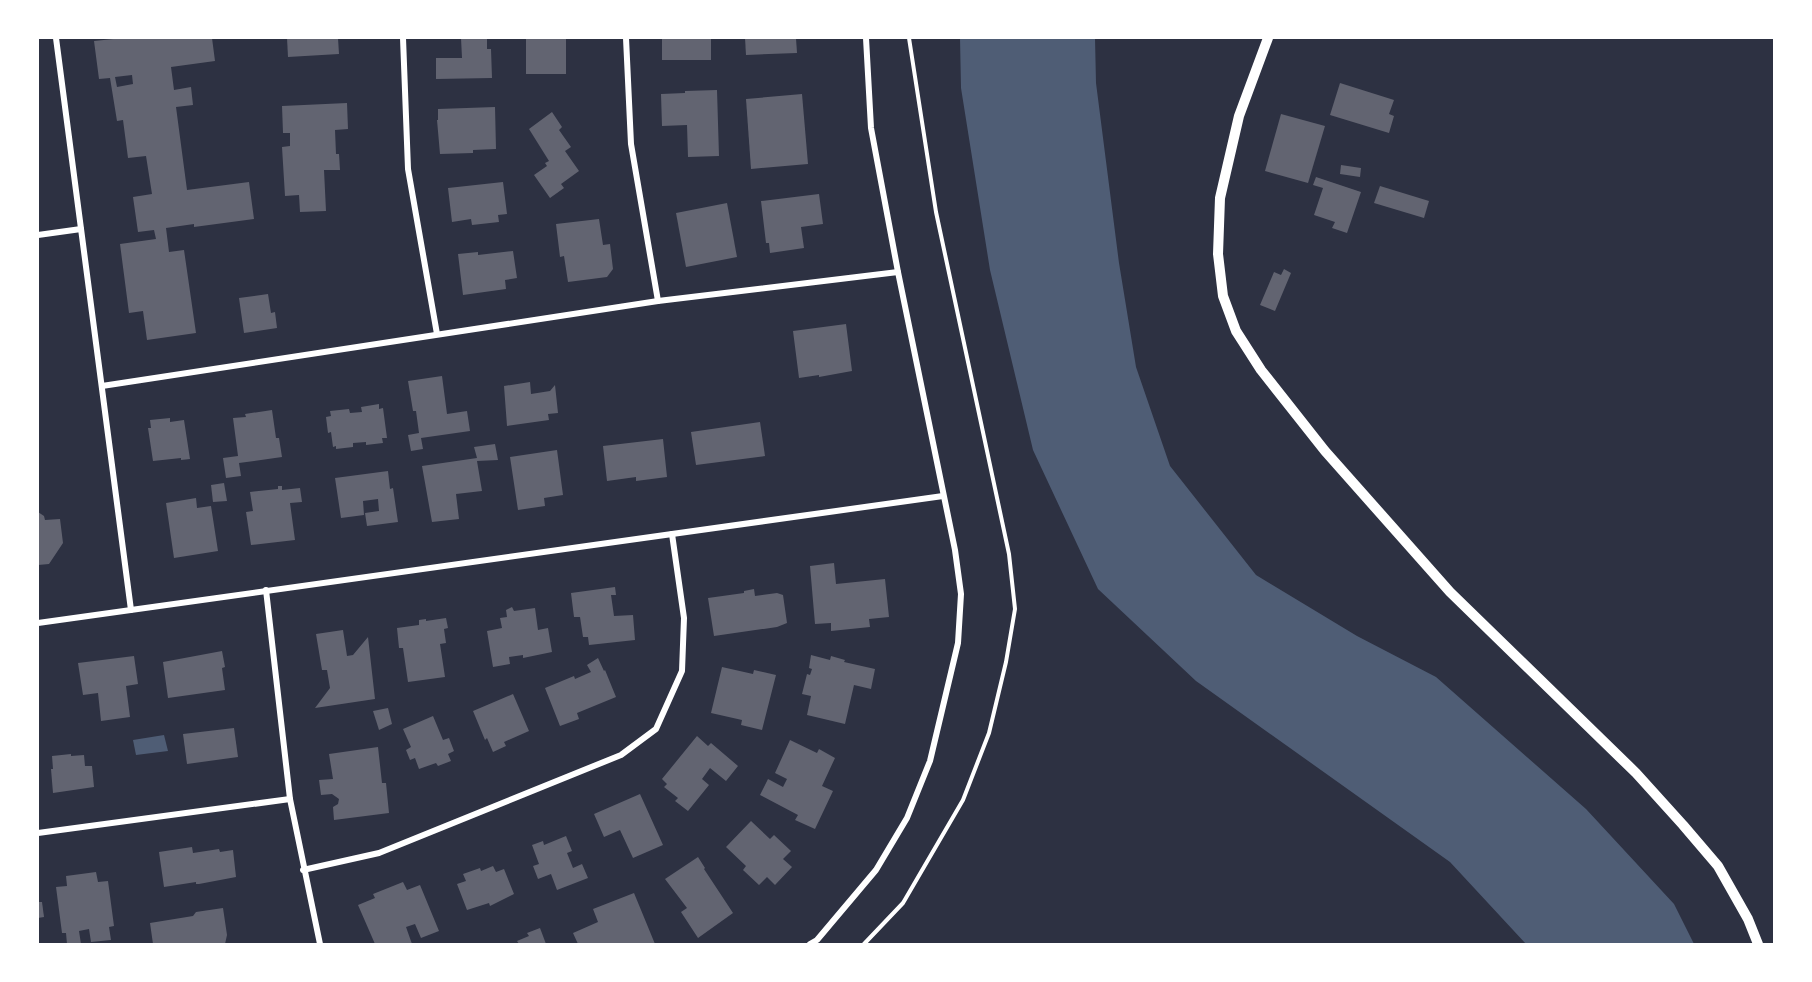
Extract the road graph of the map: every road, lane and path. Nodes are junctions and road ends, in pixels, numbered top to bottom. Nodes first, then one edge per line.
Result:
1 (56, 38) edge
2 (403, 38) edge
3 (626, 38) edge
4 (866, 38) edge
5 (1268, 38) edge
6 (81, 229) junction
7 (38, 235) edge
8 (898, 272) junction
9 (658, 301) junction
10 (437, 334) junction
11 (102, 386) junction
12 (943, 496) junction
13 (672, 534) junction
14 (266, 590) junction
15 (131, 610) junction
16 (38, 623) edge
17 (290, 799) junction
18 (38, 833) edge
19 (303, 870) junction
20 (320, 945) edge
21 (810, 945) edge
22 (1758, 945) edge

1 - 6 street
2 - 10 street
3 - 9 street
4 - 8 street
5 - 22 street
6 - 7 street
6 - 11 street
8 - 9 street
8 - 12 street
9 - 10 street
10 - 11 street
11 - 15 street
12 - 13 street
12 - 21 street
13 - 14 street
13 - 19 street
14 - 15 street
14 - 17 street
15 - 16 street
17 - 18 street
17 - 19 street
19 - 20 street

